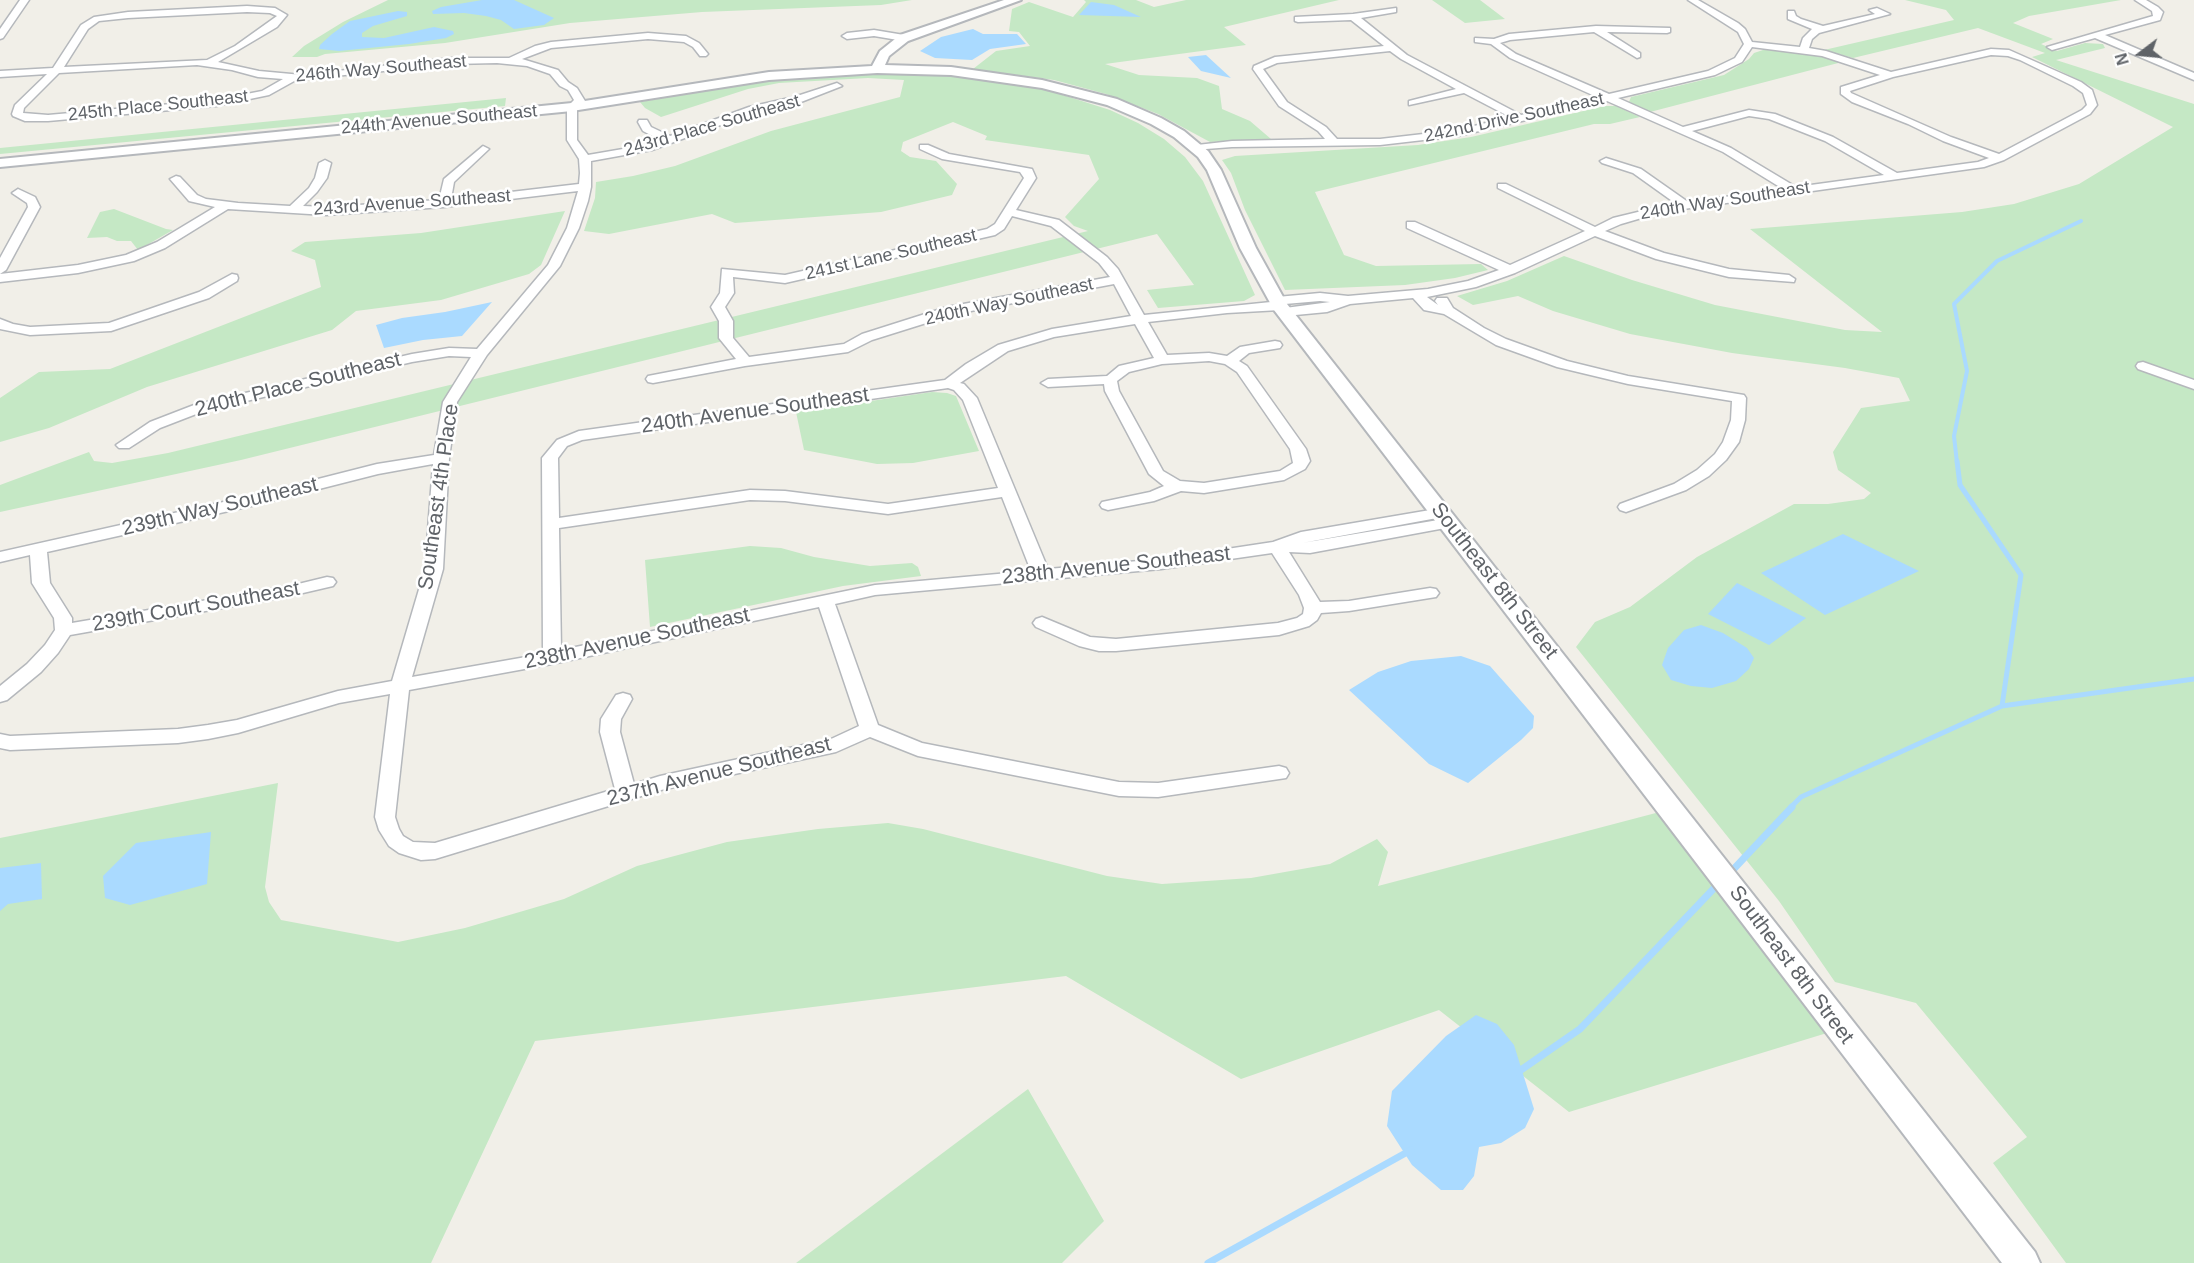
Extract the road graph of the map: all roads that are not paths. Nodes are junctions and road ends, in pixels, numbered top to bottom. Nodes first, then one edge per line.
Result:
1 (25, 0) edge
2 (1015, 0) edge
3 (1692, 0) edge
4 (2139, 0) edge
5 (1393, 10) dead end
6 (1874, 10) dead end
7 (1791, 13) dead end
8 (1353, 17) junction
9 (1298, 19) dead end
10 (1596, 29) junction
11 (1821, 29) junction
12 (1667, 30) dead end
13 (0, 36) edge
14 (847, 36) dead end
15 (2098, 36) junction
16 (904, 38) junction
17 (1478, 40) dead end
18 (1495, 42) junction
19 (1749, 44) junction
20 (2052, 47) dead end
21 (1392, 48) junction
22 (1804, 50) junction
23 (703, 54) dead end
24 (1637, 55) dead end
25 (511, 61) junction
26 (209, 63) junction
27 (877, 69) junction
28 (57, 70) junction
29 (0, 74) edge
30 (1890, 75) junction
31 (2194, 77) edge
32 (293, 78) junction
33 (837, 86) dead end
34 (1467, 90) junction
35 (1608, 98) junction
36 (1413, 103) dead end
37 (572, 107) junction
38 (1521, 119) junction
39 (643, 122) dead end
40 (1683, 130) junction
41 (670, 140) junction
42 (1335, 144) junction
43 (924, 147) dead end
44 (483, 149) dead end
45 (1200, 151) junction
46 (2000, 158) junction
47 (585, 159) junction
48 (1606, 161) dead end
49 (0, 163) edge
50 (325, 163) dead end
51 (1896, 177) junction
52 (176, 179) dead end
53 (1502, 186) dead end
54 (585, 187) junction
55 (1793, 190) junction
56 (18, 193) dead end
57 (444, 203) junction
58 (1684, 204) junction
59 (225, 206) junction
60 (292, 210) junction
61 (1010, 212) junction
62 (1411, 225) dead end
63 (1594, 231) junction
64 (0, 270) edge
65 (1510, 270) junction
66 (0, 278) edge
67 (232, 278) dead end
68 (1118, 279) junction
69 (1789, 279) dead end
70 (1433, 292) junction
71 (1416, 294) junction
72 (1281, 307) junction
73 (1448, 311) junction
74 (1140, 319) junction
75 (0, 322) edge
76 (1275, 345) dead end
77 (481, 352) junction
78 (1162, 360) junction
79 (1229, 361) junction
80 (745, 362) junction
81 (2143, 366) dead end
82 (653, 379) dead end
83 (1110, 380) junction
84 (1048, 383) dead end
85 (949, 384) junction
86 (2194, 386) edge
87 (124, 445) dead end
88 (441, 458) junction
89 (1179, 486) junction
90 (1006, 491) junction
91 (1108, 506) dead end
92 (1626, 507) dead end
93 (1446, 518) junction
94 (551, 524) junction
95 (1277, 547) junction
96 (38, 549) junction
97 (0, 557) edge
98 (1042, 576) junction
99 (327, 582) dead end
100 (1430, 593) dead end
101 (825, 600) junction
102 (1313, 608) junction
103 (1042, 623) dead end
104 (64, 630) junction
105 (552, 658) junction
106 (400, 685) junction
107 (0, 696) edge
108 (623, 699) dead end
109 (870, 729) junction
110 (0, 741) edge
111 (1279, 773) dead end
112 (626, 793) junction
113 (406, 848) joint
114 (2023, 1263) edge

1 - 13 street
2 - 16 street
3 - 19 street
4 - 15 street
5 - 8 street
6 - 11 street
7 - 11 street
8 - 9 street
8 - 21 street
10 - 12 street
10 - 18 street
10 - 24 street
11 - 22 street
14 - 16 street
15 - 20 street
15 - 31 street
16 - 27 street
17 - 18 street
18 - 35 street
19 - 22 street
19 - 35 street, 242nd Drive Southeast
21 - 34 street
21 - 42 street
22 - 30 street
23 - 25 street
25 - 32 street, 246th Way Southeast
25 - 37 street, Southeast 4th Place
26 - 28 street, 246th Way Southeast
26 - 28 street
26 - 32 street, 246th Way Southeast
27 - 37 street, 244th Avenue Southeast
27 - 45 street, Southeast 8th Street
28 - 29 street, 246th Way Southeast
28 - 32 street, 245th Place Southeast
30 - 46 street
30 - 46 street, 240th Way Southeast
33 - 41 street, 243rd Place Southeast
34 - 36 street
34 - 38 street
35 - 38 street, 242nd Drive Southeast
35 - 40 street
37 - 47 street, Southeast 4th Place
37 - 49 street, 244th Avenue Southeast
38 - 42 street, 242nd Drive Southeast
39 - 41 street
40 - 51 street
40 - 55 street
41 - 47 street, 243rd Place Southeast
42 - 45 street, 242nd Drive Southeast
43 - 61 street, 241st Lane Southeast
44 - 57 street
45 - 72 street, Southeast 8th Street
46 - 51 street, 240th Way Southeast
47 - 54 street, Southeast 4th Place
48 - 58 street
50 - 60 street
51 - 55 street, 240th Way Southeast
52 - 59 street, 243rd Avenue Southeast
53 - 63 street
54 - 57 street, 243rd Avenue Southeast
54 - 77 street, Southeast 4th Place
55 - 58 street, 240th Way Southeast
56 - 64 street
57 - 60 street, 243rd Avenue Southeast
58 - 63 street, 240th Way Southeast
59 - 60 street, 243rd Avenue Southeast
59 - 66 street
61 - 68 street
61 - 80 street, 241st Lane Southeast
62 - 65 street
63 - 65 street, 240th Way Southeast
63 - 69 street
65 - 70 street, 240th Way Southeast
67 - 75 street
68 - 74 street
68 - 80 street, 240th Way Southeast
70 - 71 street, 240th Way Southeast
70 - 73 street
71 - 72 street, 240th Way Southeast
71 - 73 street
72 - 74 street, 240th Way Southeast
72 - 93 street, Southeast 8th Street
73 - 92 street
74 - 78 street
74 - 85 street, 240th Way Southeast
76 - 79 street
77 - 87 street, 240th Place Southeast
77 - 88 street, Southeast 4th Place
78 - 79 street
78 - 83 street
79 - 89 street
80 - 82 street, 240th Way Southeast
81 - 86 street
83 - 84 street
83 - 89 street
85 - 90 street
85 - 94 street, 240th Avenue Southeast
88 - 96 street, 239th Way Southeast
88 - 106 street, Southeast 4th Place
89 - 91 street
90 - 94 street
90 - 98 street
93 - 95 street, 238th Avenue Southeast
93 - 114 street, Southeast 8th Street
94 - 105 street
95 - 98 street, 238th Avenue Southeast
95 - 102 street
96 - 97 street, 239th Way Southeast
96 - 104 street
98 - 101 street, 238th Avenue Southeast
99 - 104 street, 239th Court Southeast
100 - 102 street
101 - 105 street, 238th Avenue Southeast
101 - 109 street
102 - 103 street
104 - 107 street
105 - 106 street, 238th Avenue Southeast
106 - 110 street, 238th Avenue Southeast
106 - 113 street, Southeast 4th Place
108 - 112 street
109 - 111 street
109 - 112 street, 237th Avenue Southeast
112 - 113 street, 237th Avenue Southeast

